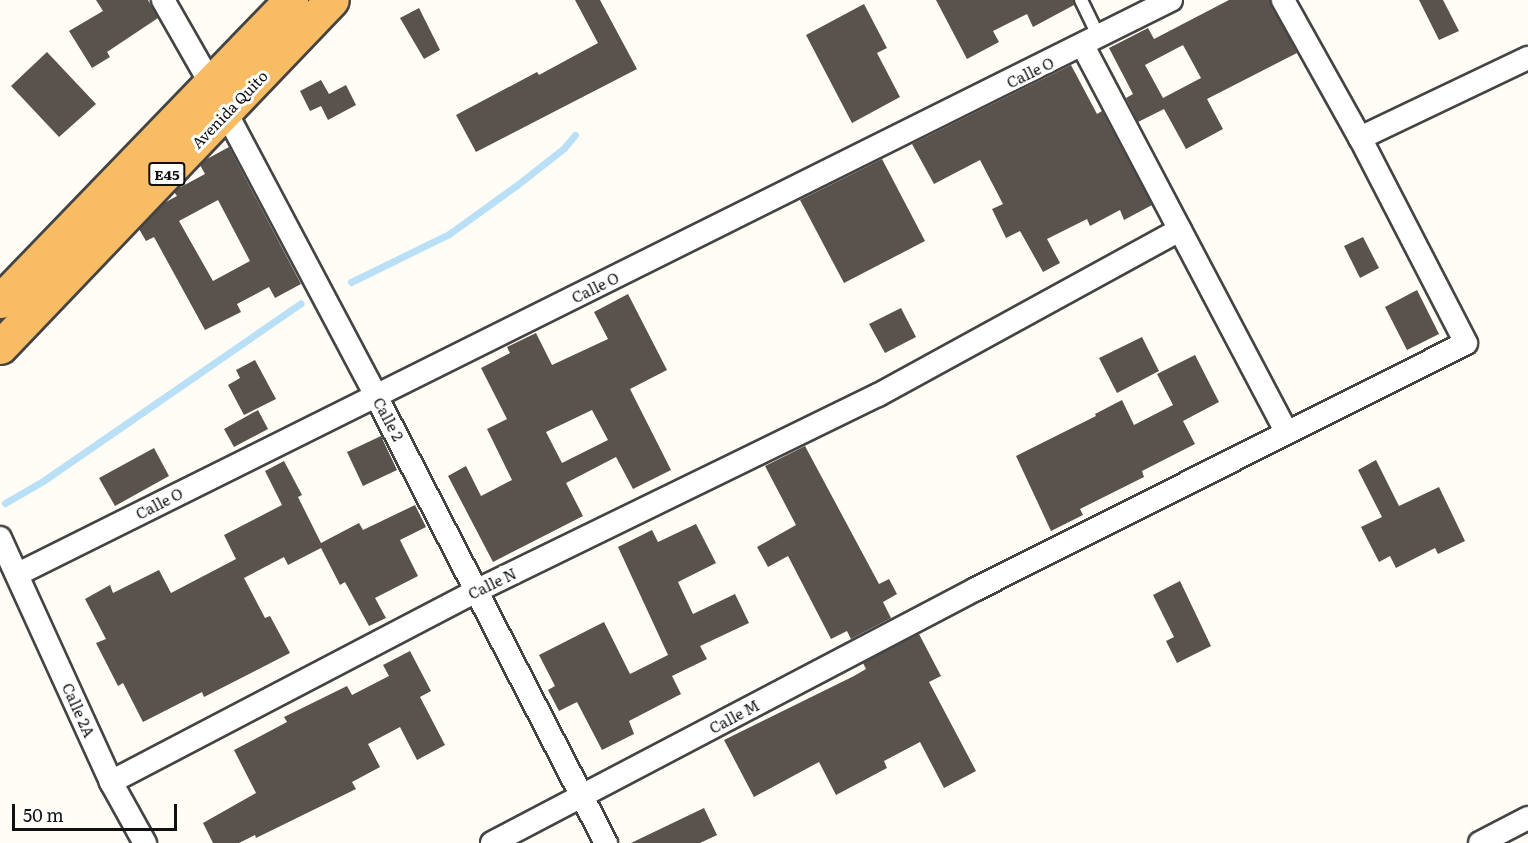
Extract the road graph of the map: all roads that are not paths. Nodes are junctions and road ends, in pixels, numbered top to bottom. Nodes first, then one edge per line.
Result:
1 (291, 0) edge
2 (332, 0) edge
3 (1081, 0) edge
4 (1171, 0) edge
5 (1283, 0) edge
6 (172, 5) edge
7 (1091, 41) junction
8 (1528, 58) edge
9 (211, 84) junction
10 (225, 113) junction
11 (1360, 138) junction
12 (1180, 231) junction
13 (0, 301) edge
14 (0, 347) edge
15 (375, 394) junction
16 (1287, 433) junction
17 (0, 538) edge
18 (18, 574) junction
19 (478, 590) junction
20 (111, 782) junction
21 (581, 797) junction
22 (1528, 818) edge
23 (145, 843) edge
24 (492, 843) edge
25 (606, 843) edge
26 (1480, 843) edge

1 - 9 highway, Avenida Quito / E45
2 - 10 highway, Avenida Quito / E45
3 - 7 lane
4 - 7 street, Calle O
5 - 11 street
6 - 9 street, Calle 2
7 - 12 street
7 - 15 street, Calle O
8 - 11 street
9 - 10 street, Calle 2
9 - 13 highway, Avenida Quito / E45
10 - 14 highway, Avenida Quito / E45
10 - 15 street, Calle 2
11 - 16 street, Calle M
12 - 16 street
12 - 19 street, Calle N
15 - 18 street, Calle O
15 - 19 street, Calle 2
16 - 21 street, Calle M
17 - 18 street, Calle 2A
18 - 20 street, Calle 2A
19 - 20 street, Calle N
19 - 21 street, Calle 2
20 - 23 street, Calle 2A
21 - 24 street, Calle M
21 - 25 street, Calle 2
22 - 26 street

